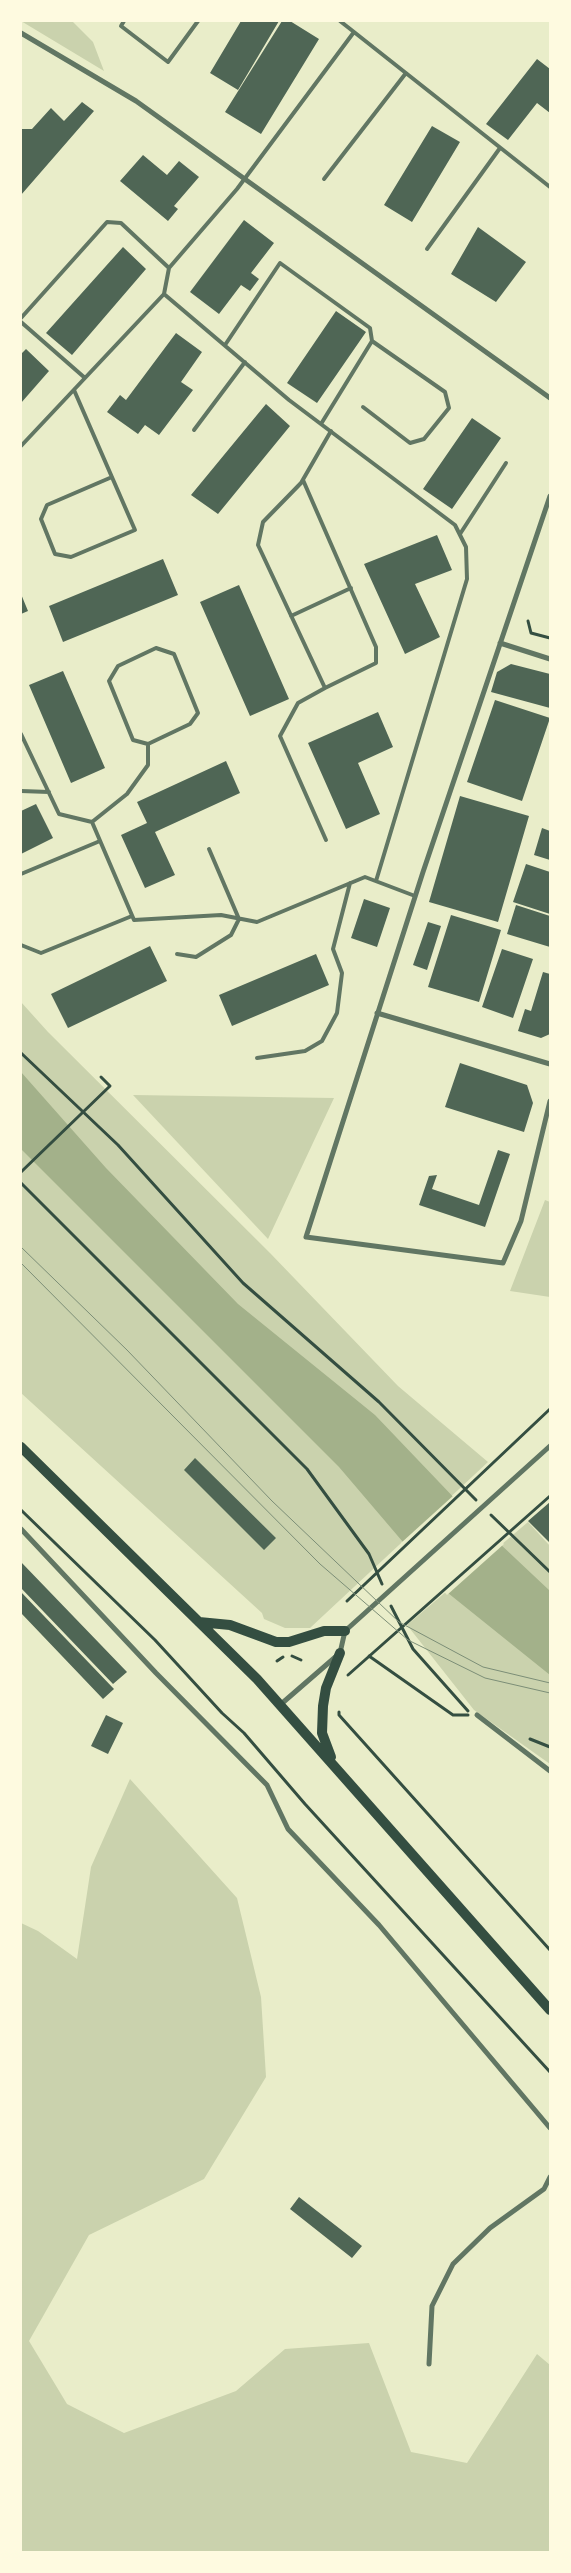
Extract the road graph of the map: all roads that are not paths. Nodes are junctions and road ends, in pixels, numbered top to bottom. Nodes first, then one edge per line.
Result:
1 (124, 21) edge
2 (198, 21) edge
3 (340, 21) edge
4 (21, 32) edge
5 (354, 32) junction
6 (406, 73) junction
7 (500, 148) junction
8 (244, 178) junction
9 (324, 179) dead end
10 (550, 186) edge
11 (427, 249) dead end
12 (169, 268) junction
13 (164, 294) junction
14 (21, 318) edge
15 (21, 322) edge
16 (372, 341) junction
17 (225, 345) junction
18 (245, 362) junction
19 (85, 378) junction
20 (74, 390) junction
21 (550, 398) edge
22 (363, 407) dead end
23 (321, 424) junction
24 (194, 430) dead end
25 (331, 432) junction
26 (21, 446) edge
27 (506, 464) dead end
28 (112, 477) junction
29 (303, 480) junction
30 (550, 496) edge
31 (460, 534) junction
32 (351, 588) junction
33 (291, 616) junction
34 (500, 643) junction
35 (550, 659) edge
36 (325, 688) junction
37 (21, 734) edge
38 (148, 744) junction
39 (21, 791) edge
40 (49, 792) junction
41 (92, 822) junction
42 (326, 840) dead end
43 (100, 841) junction
44 (209, 849) dead end
45 (21, 874) edge
46 (376, 881) junction
47 (350, 883) junction
48 (415, 896) junction
49 (132, 916) junction
50 (239, 919) junction
51 (21, 945) edge
52 (177, 954) dead end
53 (377, 1013) junction
54 (257, 1058) dead end
55 (550, 1064) edge
56 (550, 1101) edge
57 (550, 1446) edge
58 (21, 1447) edge
59 (21, 1529) edge
60 (199, 1622) junction
61 (346, 1630) junction
62 (340, 1653) junction
63 (280, 1705) junction
64 (477, 1715) dead end
65 (333, 1763) junction
66 (550, 1771) edge
67 (550, 2010) edge
68 (550, 2128) edge
69 (550, 2177) edge
70 (429, 2364) dead end

1 - 2 lane
3 - 5 lane
4 - 8 street
5 - 6 lane
5 - 8 lane
6 - 7 lane
6 - 9 lane
7 - 10 lane
7 - 11 lane
8 - 12 lane
8 - 21 street
12 - 13 lane
12 - 14 lane
13 - 17 lane
13 - 19 lane
15 - 19 lane
16 - 17 lane
16 - 22 lane
16 - 23 lane
17 - 18 lane
18 - 23 lane
18 - 24 lane
19 - 20 lane
20 - 26 lane
20 - 28 lane
23 - 25 lane
25 - 29 lane
25 - 31 lane
27 - 31 lane
28 - 28 lane
29 - 32 lane
29 - 33 lane
30 - 34 street
31 - 46 lane
32 - 33 lane
32 - 36 lane
33 - 36 lane
34 - 35 street
34 - 48 street
36 - 42 lane
37 - 40 lane
38 - 38 lane
38 - 41 lane
39 - 40 lane
40 - 41 lane
41 - 43 lane
43 - 45 lane
43 - 49 lane
44 - 50 lane
46 - 47 lane
46 - 48 lane
47 - 50 lane
47 - 54 lane
48 - 53 street
49 - 50 lane
49 - 51 lane
50 - 52 lane
53 - 55 street
53 - 56 street
57 - 61 street
58 - 60 main road
59 - 68 street
60 - 61 main road
60 - 63 main road
61 - 62 street
62 - 63 street
62 - 65 main road
63 - 65 main road
64 - 66 street
65 - 67 main road
69 - 70 street

